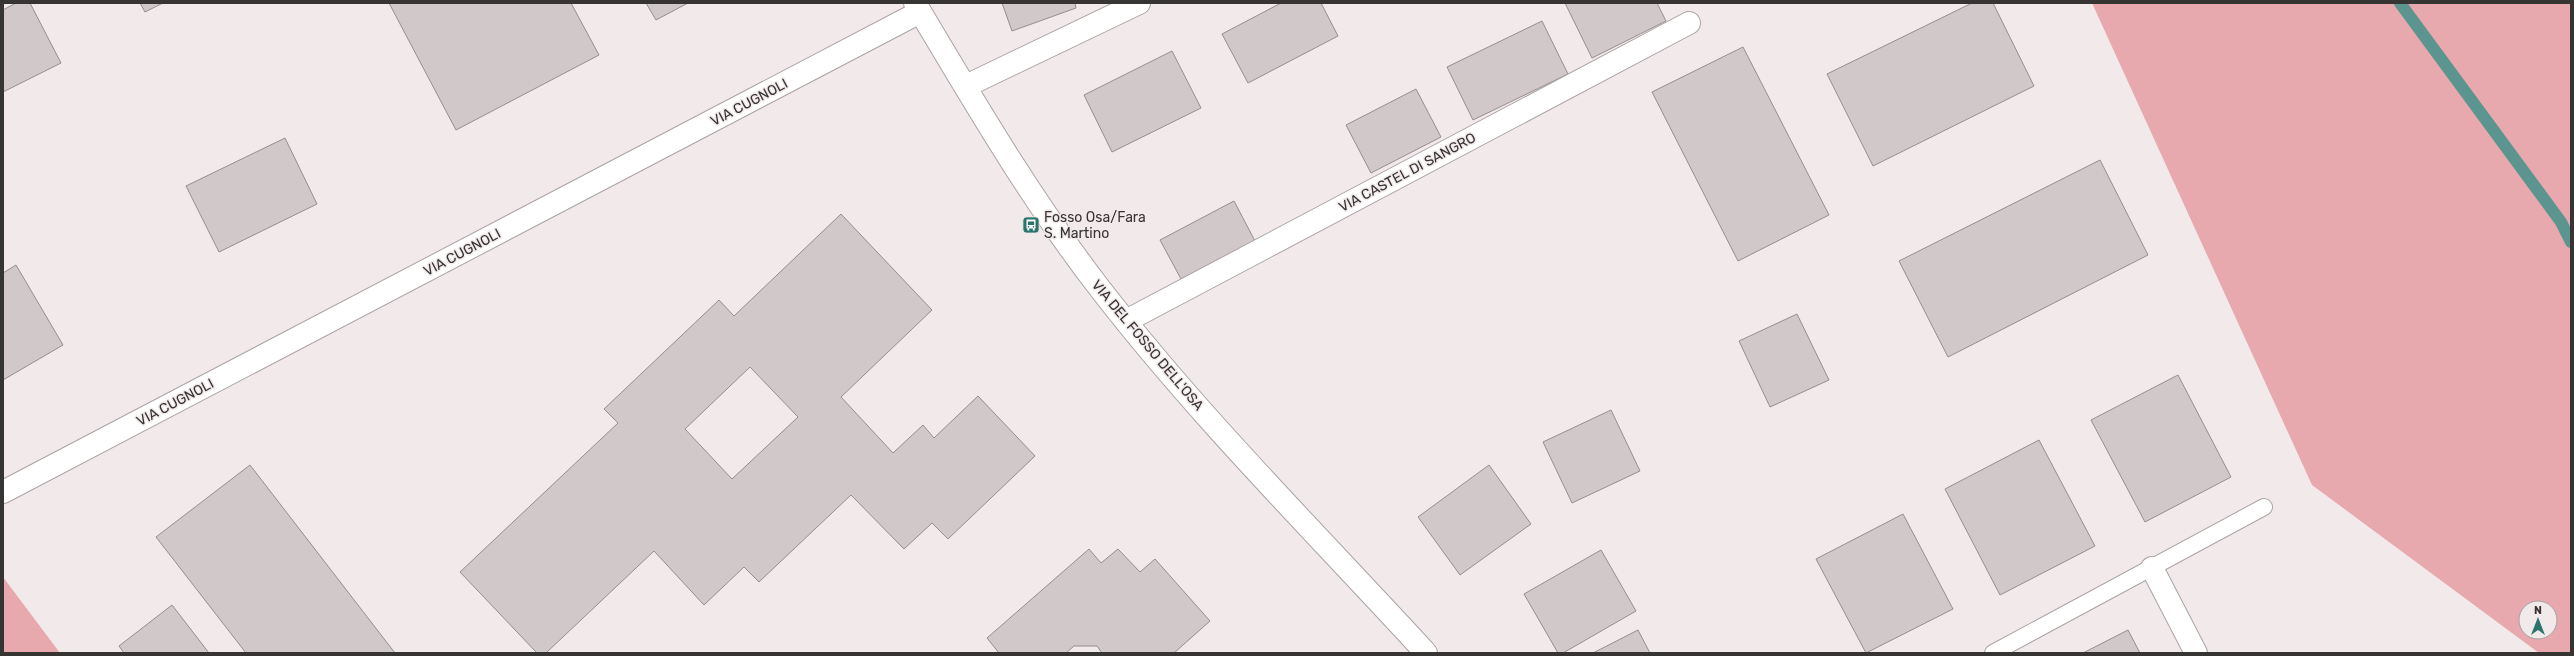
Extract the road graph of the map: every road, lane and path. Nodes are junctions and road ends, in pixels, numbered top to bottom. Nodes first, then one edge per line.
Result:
1 (1139, 3) edge
2 (917, 7) edge
3 (1689, 23) dead end
4 (966, 86) junction
5 (1126, 322) junction
6 (3, 492) edge
7 (2264, 507) dead end
8 (2152, 568) junction
9 (1426, 653) edge
10 (1993, 653) edge
11 (2196, 653) edge

1 - 4 street
2 - 4 street, VIA DEL FOSSO DELL'OSA
2 - 6 street, VIA CUGNOLI
3 - 5 street, VIA CASTEL DI SANGRO
4 - 5 street, VIA DEL FOSSO DELL'OSA
5 - 9 street, VIA DEL FOSSO DELL'OSA
7 - 8 lane
8 - 10 lane
8 - 11 street

